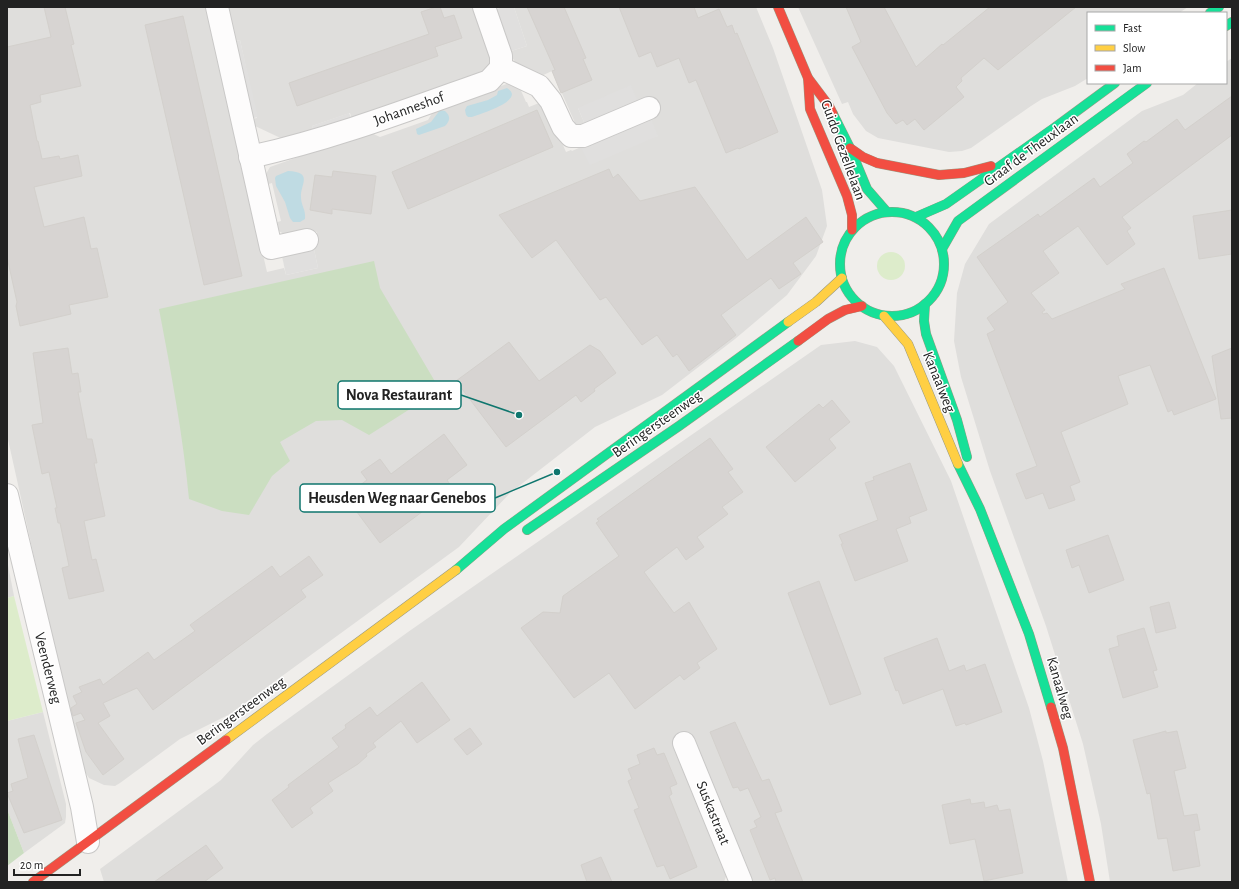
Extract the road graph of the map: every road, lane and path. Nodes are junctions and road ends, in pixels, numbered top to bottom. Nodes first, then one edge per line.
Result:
1 (217, 7) edge
2 (484, 7) edge
3 (778, 7) edge
4 (501, 68) junction
5 (808, 78) junction
6 (1114, 84) edge
7 (1146, 84) edge
8 (649, 108) dead end
9 (850, 148) junction
10 (250, 157) junction
11 (1002, 164) junction
12 (888, 212) junction
13 (916, 217) junction
14 (852, 230) junction
15 (307, 240) dead end
16 (942, 249) junction
17 (842, 278) junction
18 (925, 304) junction
19 (862, 306) junction
20 (884, 316) junction
21 (7, 494) edge
22 (980, 509) junction
23 (516, 537) dead end
24 (497, 548) dead end
25 (466, 563) junction
26 (684, 743) dead end
27 (88, 842) junction
28 (33, 882) edge
29 (741, 882) edge
30 (1090, 882) edge

1 - 10 street
2 - 4 street
3 - 5 main road, Guido Gezellelaan
4 - 8 street
4 - 10 street, Johanneshof
5 - 9 main road, Guido Gezellelaan
5 - 14 main road, Guido Gezellelaan
6 - 11 main road, Graaf de Theuxlaan
7 - 16 main road, Graaf de Theuxlaan
9 - 11 main road
9 - 12 main road, Guido Gezellelaan
10 - 15 street
11 - 13 main road, Graaf de Theuxlaan
12 - 13 main road
12 - 14 main road
13 - 16 main road
14 - 17 main road
16 - 18 main road
17 - 19 main road
17 - 25 main road, Beringersteenweg
18 - 20 main road
18 - 22 main road, Kanaalweg
19 - 20 main road
19 - 23 main road, Beringersteenweg
20 - 22 main road, Kanaalweg
21 - 27 street, Veenderweg
22 - 30 main road, Kanaalweg
24 - 25 main road, Beringersteenweg
25 - 27 main road, Beringersteenweg
26 - 29 street, Suskastraat
27 - 28 main road, Beringersteenweg

